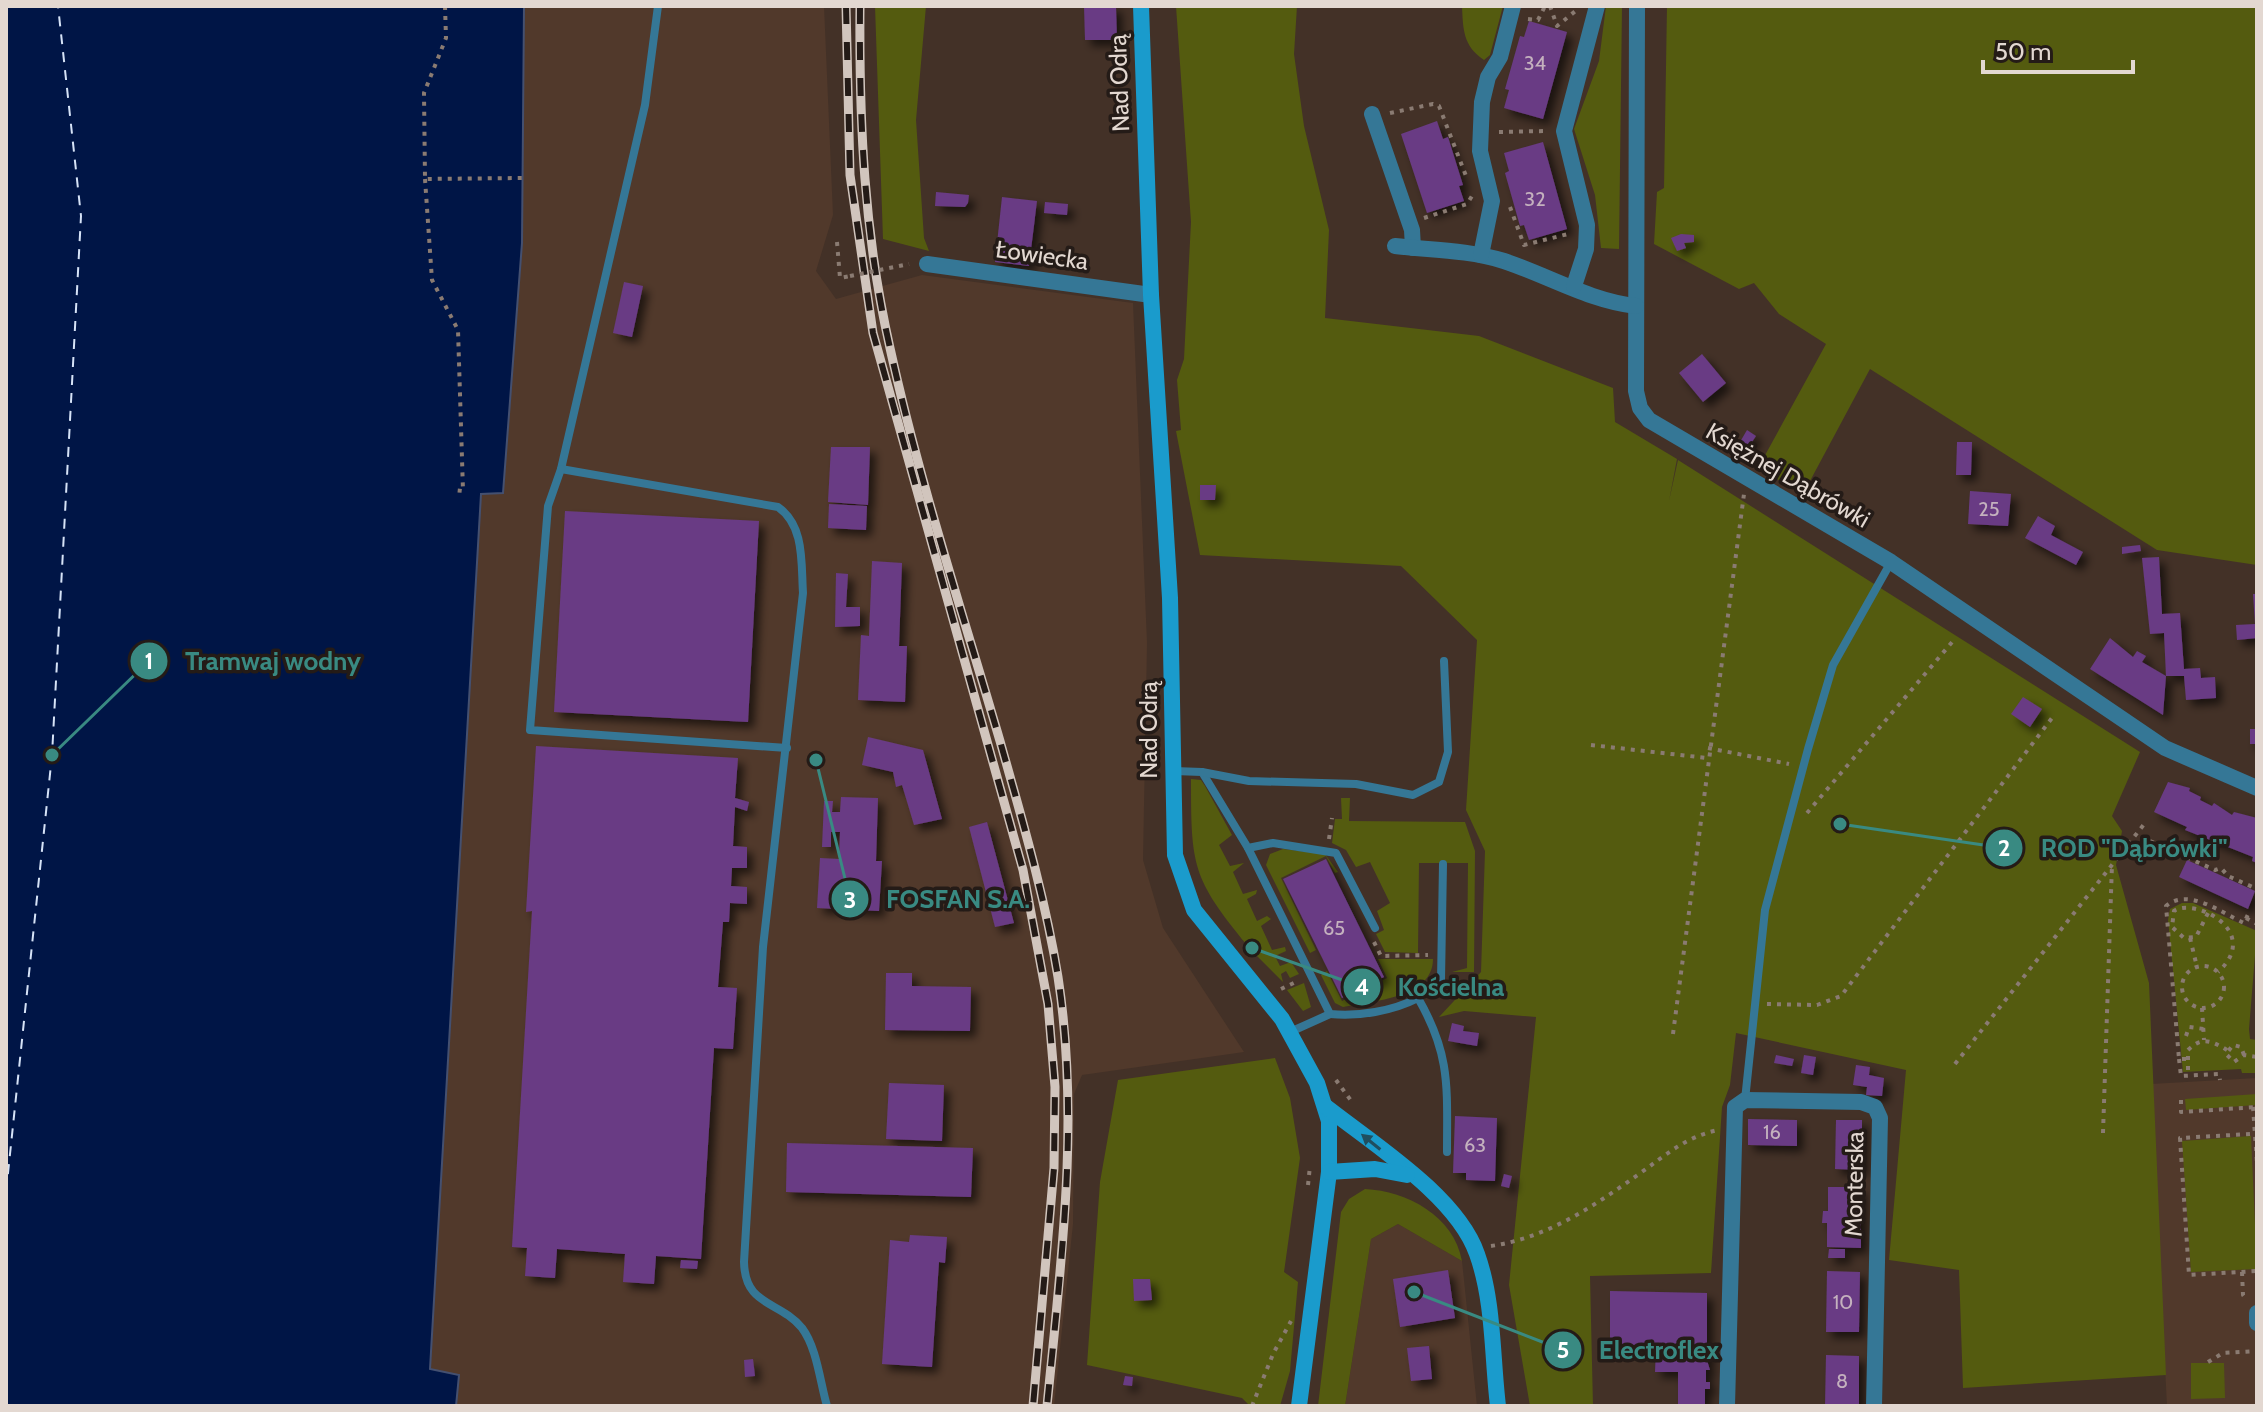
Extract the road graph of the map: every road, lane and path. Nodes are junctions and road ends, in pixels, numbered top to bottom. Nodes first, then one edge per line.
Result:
1 (445, 6) edge
2 (658, 6) edge
3 (1141, 6) edge
4 (1548, 6) edge
5 (1581, 6) edge
6 (1597, 6) edge
7 (1637, 6) edge
8 (1518, 12) edge
9 (1372, 114) dead end
10 (1564, 131) junction
11 (1380, 136) junction
12 (1491, 136) dead end
13 (522, 178) dead end
14 (425, 179) junction
15 (1508, 199) dead end
16 (1418, 222) dead end
17 (1576, 240) dead end
18 (837, 242) dead end
19 (1395, 246) dead end
20 (1413, 248) junction
21 (1481, 255) junction
22 (909, 264) dead end
23 (927, 264) dead end
24 (1574, 286) junction
25 (1151, 295) junction
26 (1636, 306) junction
27 (561, 469) junction
28 (1749, 481) junction
29 (453, 490) dead end
30 (1891, 562) junction
31 (1953, 641) dead end
32 (1444, 661) dead end
33 (2055, 714) dead end
34 (1591, 745) dead end
35 (787, 748) junction
36 (1708, 748) junction
37 (1707, 758) junction
38 (1803, 767) junction
39 (1172, 771) junction
40 (1202, 772) junction
41 (2257, 788) edge
42 (1804, 816) dead end
43 (1332, 818) dead end
44 (2145, 823) dead end
45 (2150, 841) dead end
46 (1329, 843) dead end
47 (1248, 848) junction
48 (1443, 864) dead end
49 (2112, 864) junction
50 (2257, 889) edge
51 (2250, 910) dead end
52 (2208, 913) junction
53 (2245, 921) junction
54 (2257, 924) edge
55 (1375, 928) dead end
56 (2190, 938) junction
57 (1443, 954) junction
58 (1384, 956) dead end
59 (2239, 957) dead end
60 (2197, 967) junction
61 (2218, 972) junction
62 (1303, 979) dead end
63 (1273, 980) dead end
64 (1418, 998) junction
65 (1755, 1003) junction
66 (2202, 1008) junction
67 (1330, 1014) junction
68 (2204, 1029) junction
69 (1290, 1032) junction
70 (1673, 1034) dead end
71 (2186, 1036) dead end
72 (2204, 1040) junction
73 (2227, 1050) junction
74 (2244, 1055) junction
75 (2257, 1057) edge
76 (2179, 1059) junction
77 (2186, 1059) junction
78 (1955, 1064) dead end
79 (2188, 1070) dead end
80 (2220, 1080) dead end
81 (2181, 1100) dead end
82 (1740, 1103) junction
83 (1325, 1106) junction
84 (2255, 1107) edge
85 (1734, 1127) junction
86 (2103, 1133) dead end
87 (2250, 1134) dead end
88 (1447, 1152) dead end
89 (2257, 1163) edge
90 (1329, 1172) junction
91 (1416, 1179) junction
92 (1488, 1246) dead end
93 (2257, 1271) edge
94 (2242, 1272) junction
95 (2257, 1314) edge
96 (1292, 1320) dead end
97 (2257, 1323) edge
98 (2257, 1351) edge
99 (2208, 1362) dead end
100 (827, 1406) edge
101 (1252, 1406) edge
102 (1299, 1406) edge
103 (1498, 1406) edge
104 (1727, 1406) edge
105 (1874, 1406) edge

1 - 14 path
2 - 27 lane
3 - 25 street, Nad Odrą
4 - 5 path
4 - 8 path
6 - 10 street
7 - 26 street, Księżnej Dąbrówki
8 - 21 street
9 - 11 street
10 - 12 path
10 - 24 street
11 - 16 path
11 - 20 street
13 - 14 path
14 - 29 path
15 - 17 path
18 - 22 path, bridge
19 - 20 street
20 - 21 street
21 - 24 street
23 - 25 street, Łowiecka
24 - 26 street
25 - 39 street, Nad Odrą
26 - 28 street, Księżnej Dąbrówki
27 - 35 lane
27 - 35 lane
28 - 30 street, Księżnej Dąbrówki
28 - 36 path
30 - 38 lane
30 - 41 street, Księżnej Dąbrówki
31 - 42 path
32 - 40 lane
33 - 65 path
34 - 37 path
35 - 100 lane
36 - 37 path
36 - 38 path
37 - 70 path
38 - 65 lane
39 - 40 lane
39 - 69 street, Nad Odrą
40 - 47 lane
43 - 46 path
44 - 49 path
45 - 50 path
47 - 55 lane
47 - 67 lane
48 - 57 lane
49 - 78 path
49 - 86 path
51 - 53 path
52 - 53 path
52 - 56 path
52 - 56 path
53 - 54 path
53 - 76 path
56 - 60 path
57 - 58 path
57 - 64 lane
59 - 61 path
60 - 61 path
60 - 66 path
61 - 66 path
62 - 63 path
64 - 67 lane
64 - 88 lane
65 - 82 lane
66 - 68 path
67 - 69 lane
68 - 71 path
68 - 72 path
69 - 83 street, Nad Odrą
72 - 73 path
72 - 77 path
73 - 74 path
73 - 74 path
74 - 75 path
76 - 77 path
76 - 80 path
77 - 79 path
81 - 84 path
82 - 85 street
82 - 105 street, Monterska
83 - 90 street, Nad Odrą
91 -> 83 street
84 - 89 path
85 - 92 path
85 - 104 street
87 - 94 path
90 - 91 street
90 - 102 street, Nad Odrą
91 - 103 street
93 - 94 path
94 - 95 path
95 - 97 street
96 - 101 path
98 - 99 path

